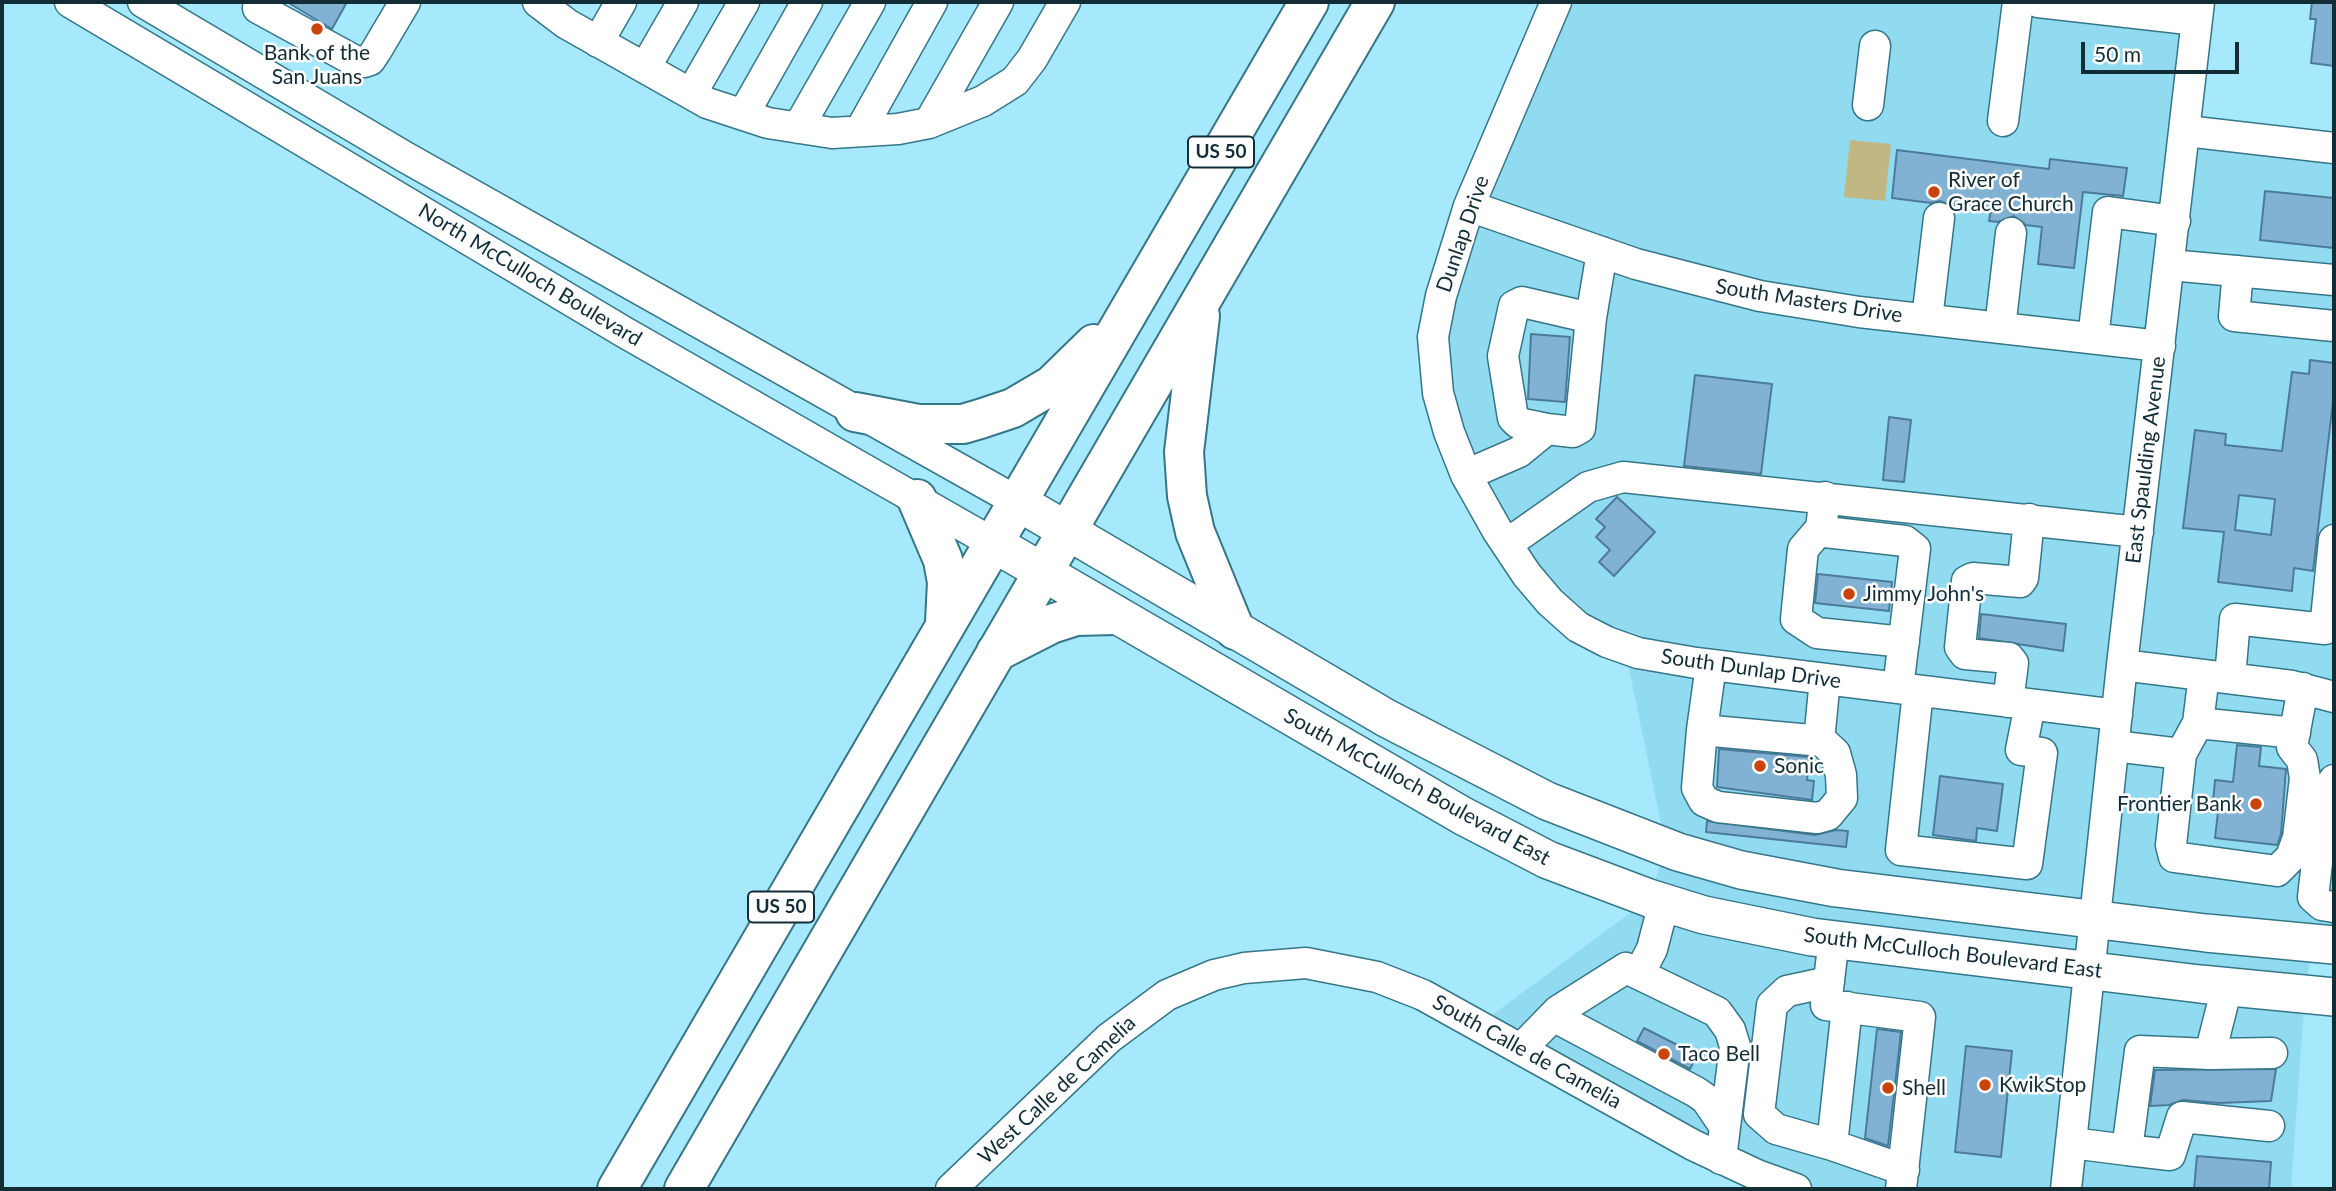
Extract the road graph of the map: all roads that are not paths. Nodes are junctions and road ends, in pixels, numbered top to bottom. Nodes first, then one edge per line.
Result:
1 (70, 2) edge
2 (261, 2) edge
3 (405, 2) edge
4 (621, 2) edge
5 (683, 2) edge
6 (744, 2) edge
7 (807, 2) edge
8 (870, 2) edge
9 (932, 2) edge
10 (998, 2) edge
11 (1065, 2) edge
12 (1309, 2) edge
13 (1375, 2) edge
14 (1556, 2) edge
15 (2018, 2) edge
16 (2038, 2) edge
17 (154, 4) edge
18 (547, 5) edge
19 (2198, 11) edge
20 (137, 41) junction
21 (598, 42) junction
22 (1875, 46) dead end
23 (645, 68) junction
24 (691, 93) junction
25 (1868, 105) dead end
26 (743, 115) junction
27 (2003, 121) dead end
28 (929, 123) junction
29 (798, 128) junction
30 (860, 131) junction
31 (2186, 131) junction
32 (2334, 148) edge
33 (1469, 206) junction
34 (1939, 218) dead end
35 (2175, 221) junction
36 (2011, 233) dead end
37 (1602, 252) junction
38 (2170, 265) junction
39 (2238, 271) junction
40 (2334, 280) edge
41 (1202, 300) junction
42 (1133, 301) junction
43 (1591, 318) junction
44 (1927, 319) junction
45 (2334, 326) edge
46 (2000, 328) junction
47 (2093, 338) junction
48 (2160, 346) junction
49 (855, 412) junction
50 (1547, 429) junction
51 (1466, 475) junction
52 (1825, 497) junction
53 (917, 499) junction
54 (1018, 502) junction
55 (2029, 519) junction
56 (1821, 528) junction
57 (2138, 532) junction
58 (1067, 533) junction
59 (2334, 540) edge
60 (993, 543) junction
61 (1507, 544) junction
62 (1044, 573) junction
63 (1115, 615) junction
64 (945, 624) junction
65 (1235, 630) junction
66 (1817, 633) junction
67 (1904, 642) junction
68 (996, 652) junction
69 (1711, 665) junction
70 (2122, 665) junction
71 (2217, 677) junction
72 (1819, 679) junction
73 (2303, 688) junction
74 (1908, 690) junction
75 (2334, 697) edge
76 (2019, 703) junction
77 (2117, 715) junction
78 (2198, 723) junction
79 (1702, 730) junction
80 (2294, 740) junction
81 (1819, 741) junction
82 (2114, 746) junction
83 (2181, 754) junction
84 (2334, 780) edge
85 (1664, 903) junction
86 (2334, 907) edge
87 (2096, 919) junction
88 (1834, 939) junction
89 (2334, 945) edge
90 (1244, 968) joint
91 (2091, 970) junction
92 (1639, 974) junction
93 (1829, 982) junction
94 (2227, 987) junction
95 (2334, 996) edge
96 (1847, 1007) junction
97 (1553, 1016) junction
98 (1522, 1048) junction
99 (2272, 1053) dead end
100 (2210, 1054) junction
101 (2269, 1126) dead end
102 (1725, 1127) junction
103 (2072, 1143) junction
104 (1832, 1145) junction
105 (2127, 1150) junction
106 (1721, 1159) junction
107 (1903, 1180) edge
108 (617, 1189) edge
109 (684, 1189) edge
110 (951, 1189) edge
111 (1796, 1189) edge
112 (2066, 1189) edge

1 - 20 street, North McCulloch Boulevard
2 - 3 street
4 - 21 street
5 - 23 street
6 - 24 street
7 - 26 street
8 - 29 street
9 - 30 street
10 - 28 street
11 - 28 street
12 - 42 highway, US 50
13 - 41 highway, US 50
14 - 33 street, Dunlap Drive
15 - 27 street
16 - 19 street
17 - 20 street
17 - 49 street, North McCulloch Boulevard
18 - 21 street
19 - 31 street, East Spaulding Avenue
20 - 53 street, North McCulloch Boulevard
21 - 23 street
22 - 25 street
23 - 24 street
24 - 26 street
26 - 29 street
28 - 30 street
29 - 30 street
31 - 32 street
31 - 35 street, East Spaulding Avenue
33 - 37 street, South Masters Drive
33 - 51 street, Dunlap Drive
34 - 44 street
35 - 38 street, East Spaulding Avenue
35 - 47 street
36 - 46 street
37 - 43 street
37 - 44 street, South Masters Drive
38 - 39 street
38 - 48 street, East Spaulding Avenue
39 - 40 street
39 - 45 street
41 - 58 highway, US 50
41 - 65 highway
42 - 49 highway
42 - 54 highway, US 50
43 - 50 street
43 - 50 street
44 - 46 street, South Masters Drive
46 - 47 street, South Masters Drive
47 - 48 street, South Masters Drive
48 - 57 street, East Spaulding Avenue
49 - 54 street, North McCulloch Boulevard
50 - 51 street
51 - 61 street, South Dunlap Drive
52 - 55 street
52 - 56 street
52 - 61 street
53 - 60 street, North McCulloch Boulevard
53 - 64 highway
54 - 58 main road, North McCulloch Boulevard
54 - 60 highway, US 50
55 - 57 street
55 - 76 street
56 - 66 street
56 - 67 street
57 - 70 street, East Spaulding Avenue
58 - 62 highway, US 50
58 - 65 main road
59 - 71 street
60 - 62 main road, South McCulloch Boulevard East
60 - 64 highway, US 50
61 - 69 street, South Dunlap Drive
62 - 63 main road, South McCulloch Boulevard East
62 - 68 highway, US 50
63 - 68 highway
63 - 85 main road, South McCulloch Boulevard East
64 - 108 highway, US 50
65 - 87 main road
66 - 67 street
66 - 72 street
67 - 74 street
68 - 109 highway, US 50
69 - 72 street, South Dunlap Drive
69 - 79 street
70 - 71 street
70 - 77 street, East Spaulding Avenue
71 - 73 street
71 - 78 street
72 - 74 street, South Dunlap Drive
72 - 81 street
73 - 75 street
73 - 80 street
74 - 76 street, South Dunlap Drive
74 - 76 street
76 - 77 street, South Dunlap Drive
77 - 82 street, East Spaulding Avenue
78 - 80 street
78 - 83 street
79 - 81 street
79 - 81 street
80 - 83 street
82 - 83 street
82 - 87 street, East Spaulding Avenue
84 - 86 street
85 - 88 main road, South McCulloch Boulevard East
85 - 92 street
87 - 89 main road
87 - 91 street, East Spaulding Avenue
88 - 91 main road, South McCulloch Boulevard East
88 - 93 street
90 - 98 street, South Calle de Camelia
90 - 110 street, West Calle de Camelia
91 - 94 main road, South McCulloch Boulevard East
91 - 103 street, East Spaulding Avenue
92 - 97 street
92 - 102 street
93 - 96 street
93 - 104 street
94 - 95 main road, South McCulloch Boulevard East
94 - 100 street
96 - 104 street
96 - 107 street
97 - 98 street
97 - 102 street
98 - 106 street, South Calle de Camelia
99 - 100 street
100 - 105 street
101 - 105 street
102 - 106 street
103 - 105 street
103 - 112 street, East Spaulding Avenue
104 - 107 street
106 - 111 street, South Calle de Camelia

